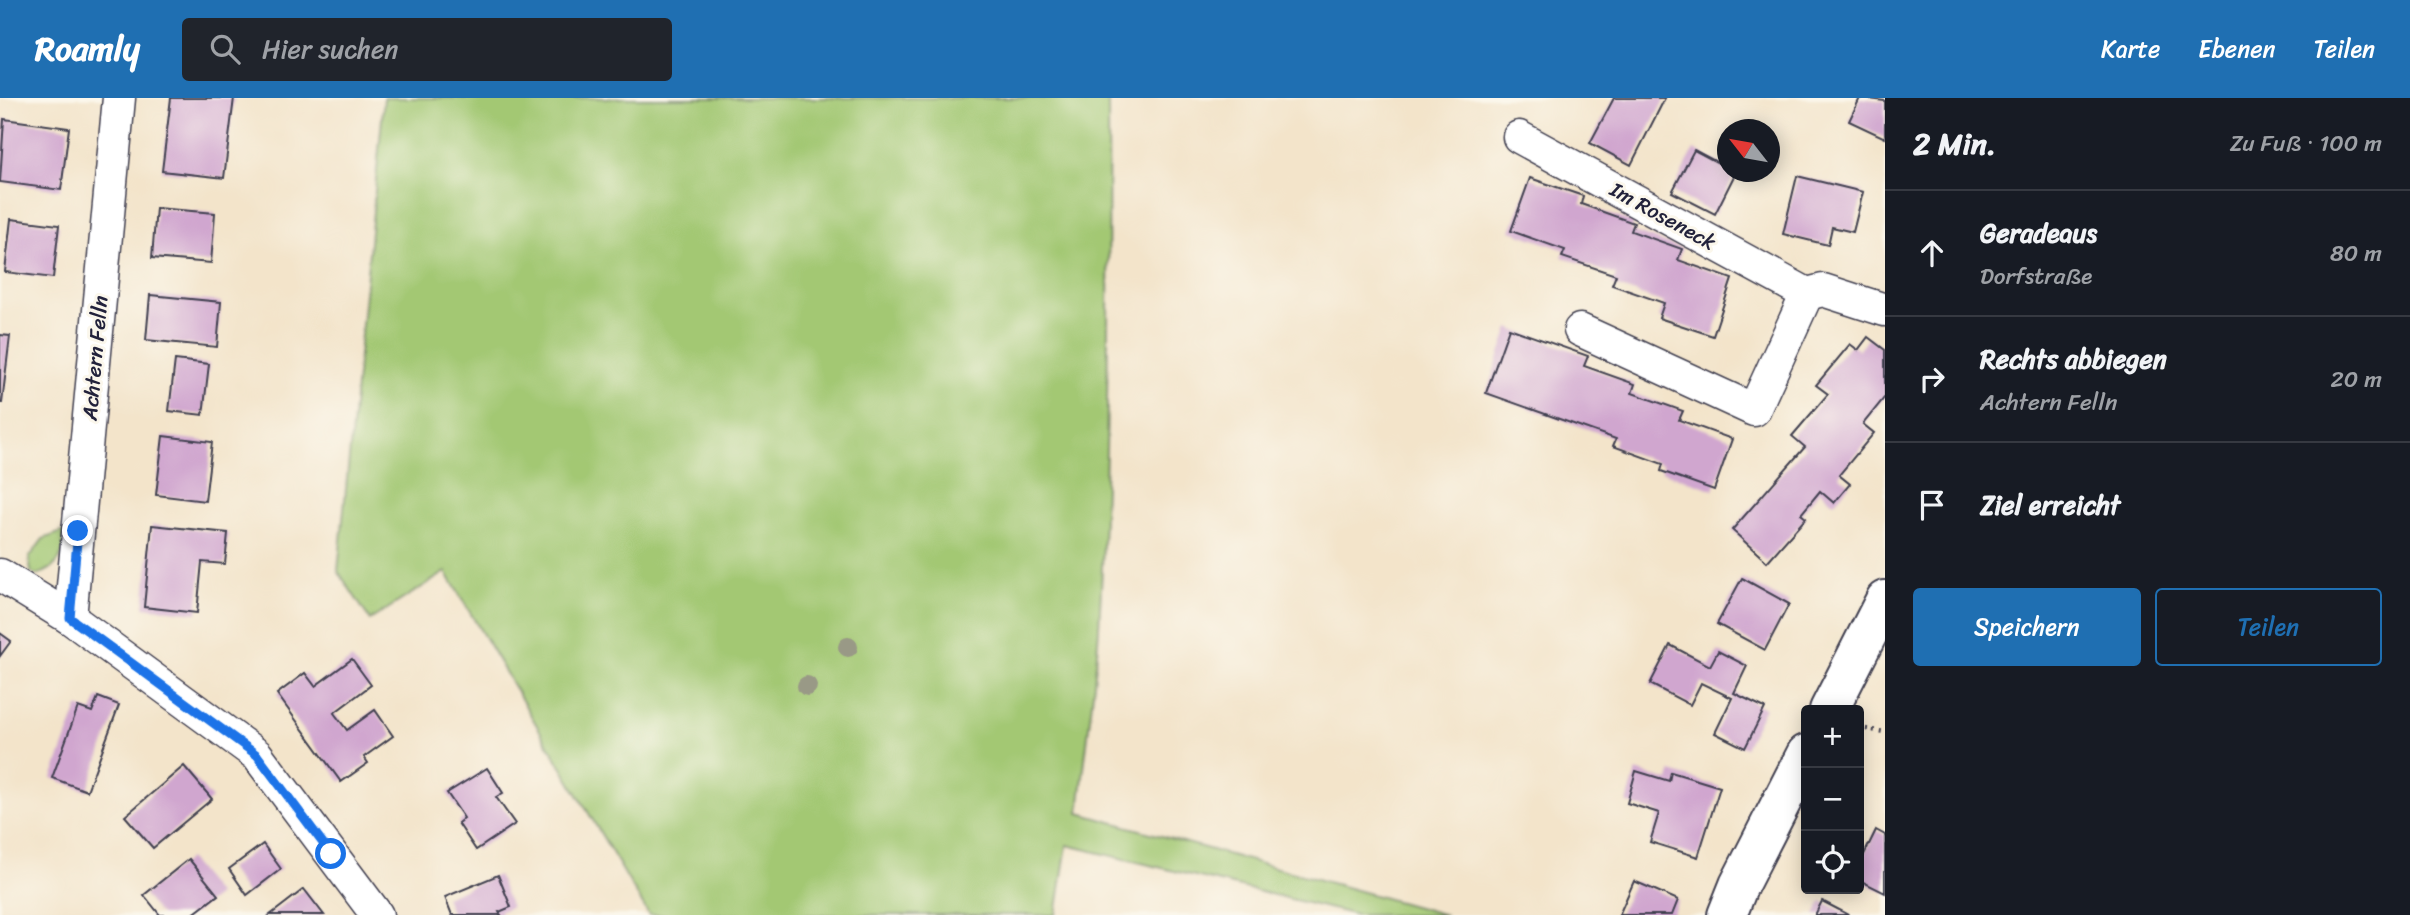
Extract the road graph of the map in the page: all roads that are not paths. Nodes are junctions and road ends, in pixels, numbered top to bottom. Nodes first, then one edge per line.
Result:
1 (119, 98) edge
2 (1519, 137) dead end
3 (1807, 294) junction
4 (1885, 310) edge
5 (1580, 330) dead end
6 (0, 575) edge
7 (1885, 600) edge
8 (70, 618) junction
9 (1832, 705) edge
10 (1801, 764) edge
11 (377, 915) edge
12 (1727, 915) edge

1 - 8 street, Achtern Felln
2 - 3 street, Im Roseneck
3 - 4 street, Im Roseneck
3 - 5 street
6 - 8 street
7 - 9 main road
8 - 11 street
10 - 12 main road

